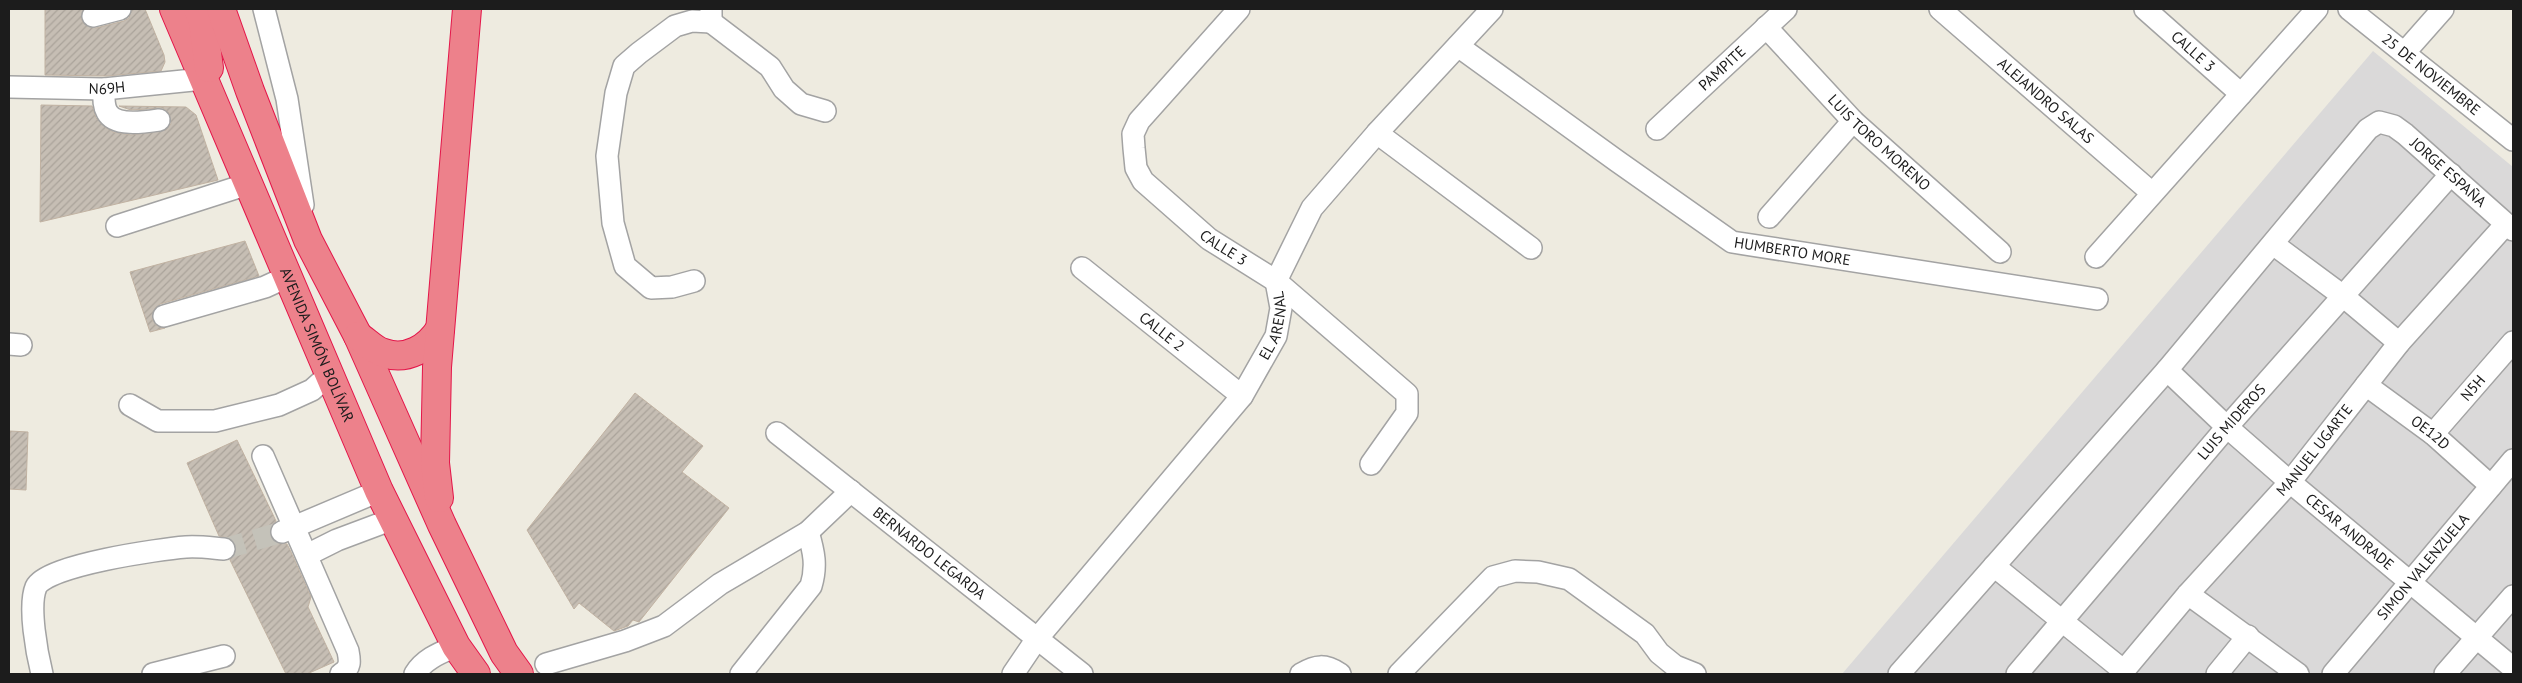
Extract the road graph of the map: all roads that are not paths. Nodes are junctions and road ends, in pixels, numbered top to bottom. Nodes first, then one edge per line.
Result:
1 (120, 9) edge
2 (174, 9) edge
3 (198, 9) edge
4 (221, 9) edge
5 (264, 9) edge
6 (467, 9) edge
7 (1239, 9) edge
8 (1492, 9) edge
9 (1786, 9) edge
10 (1940, 9) edge
11 (2145, 9) edge
12 (2317, 9) edge
13 (2349, 9) edge
14 (2443, 9) edge
15 (711, 15) edge
16 (93, 16) dead end
17 (1766, 27) junction
18 (1458, 46) junction
19 (2405, 52) junction
20 (9, 87) edge
21 (104, 89) junction
22 (208, 90) junction
23 (2241, 94) junction
24 (825, 111) dead end
25 (159, 120) dead end
26 (1853, 121) junction
27 (1657, 129) dead end
28 (1378, 132) junction
29 (2513, 140) edge
30 (2451, 174) junction
31 (248, 184) junction
32 (2152, 193) junction
33 (1769, 216) dead end
34 (117, 226) dead end
35 (2510, 227) edge
36 (308, 240) junction
37 (2273, 244) junction
38 (1531, 248) dead end
39 (2000, 252) dead end
40 (2096, 257) dead end
41 (1082, 268) dead end
42 (289, 276) junction
43 (1276, 280) junction
44 (694, 281) dead end
45 (2343, 296) junction
46 (2097, 299) dead end
47 (164, 316) dead end
48 (440, 329) junction
49 (358, 336) junction
50 (2513, 342) edge
51 (2399, 343) junction
52 (2167, 370) junction
53 (331, 373) junction
54 (2366, 385) junction
55 (1242, 396) junction
56 (130, 405) dead end
57 (2227, 427) junction
58 (777, 433) dead end
59 (2433, 434) junction
60 (263, 456) dead end
61 (2513, 460) edge
62 (1371, 464) dead end
63 (2290, 482) junction
64 (2491, 486) junction
65 (379, 491) junction
66 (851, 491) junction
67 (393, 519) junction
68 (442, 525) junction
69 (289, 530) junction
70 (808, 532) junction
71 (224, 549) tunnel mouth
72 (307, 555) junction
73 (1994, 566) junction
74 (2412, 582) junction
75 (2188, 594) junction
76 (2513, 596) edge
77 (2061, 622) junction
78 (2248, 636) junction
79 (2477, 639) junction
80 (1036, 640) junction
81 (456, 646) junction
82 (224, 656) dead end
83 (546, 664) dead end
84 (2513, 668) edge
85 (2122, 673) edge
86 (42, 674) edge
87 (154, 674) edge
88 (341, 674) edge
89 (415, 674) edge
90 (476, 674) edge
91 (519, 674) edge
92 (741, 674) edge
93 (1013, 674) edge
94 (1082, 674) edge
95 (1301, 674) edge
96 (1340, 674) edge
97 (1399, 674) edge
98 (1695, 674) edge
99 (1899, 674) edge
100 (2017, 674) edge
101 (2217, 674) edge
102 (2298, 674) edge
103 (2333, 674) edge
104 (2445, 674) edge

1 - 16 street
2 - 22 highway, AVENIDA SIMÓN BOLÍVAR
3 - 22 highway
4 - 36 highway
5 - 36 street
6 - 48 highway
7 - 43 street, CALLE 3
8 - 18 street, EL ARENAL
9 - 17 street, PAMPITE
10 - 32 street, ALEJANDRO SALAS
11 - 23 street, CALLE 3
12 - 23 street
13 - 19 street, 25 DE NOVIEMBRE
14 - 19 street
15 - 24 street
15 - 44 street
17 - 26 street, LUIS TORO MORENO
17 - 27 street, PAMPITE
18 - 28 street, EL ARENAL
18 - 46 street, HUMBERTO MORE
19 - 29 street, 25 DE NOVIEMBRE
20 - 21 street, N69H
21 - 22 street, N69H
21 - 25 street
22 - 31 highway, AVENIDA SIMÓN BOLÍVAR
23 - 32 street
26 - 33 street
26 - 39 street, LUIS TORO MORENO
28 - 38 street
28 - 43 street, EL ARENAL
30 - 35 street, JORGE ESPAÑA
30 - 37 street, JORGE ESPAÑA
30 - 45 street, LUIS MIDEROS
31 - 34 street
31 - 42 highway, AVENIDA SIMÓN BOLÍVAR
32 - 40 street
35 - 51 street, MANUEL UGARTE
36 - 49 highway
37 - 45 street
37 - 52 street
41 - 55 street, CALLE 2
42 - 47 street
42 - 53 highway, AVENIDA SIMÓN BOLÍVAR
43 - 55 street, EL ARENAL
43 - 62 street, CALLE 3
45 - 51 street
45 - 57 street, LUIS MIDEROS
48 - 49 highway
48 - 68 highway
49 - 68 highway
50 - 59 street, N5H
51 - 54 street, MANUEL UGARTE
52 - 57 street, CESAR ANDRADE
52 - 73 street
53 - 56 street
53 - 65 highway, AVENIDA SIMÓN BOLÍVAR
54 - 59 street, OE12D
54 - 63 street, MANUEL UGARTE
55 - 80 street, EL ARENAL
57 - 63 street, CESAR ANDRADE
57 - 77 street, LUIS MIDEROS
58 - 66 street, BERNARDO LEGARDA
59 - 64 street, OE12D
60 - 69 street
61 - 64 street, SIMON VALENZUELA
63 - 74 street, CESAR ANDRADE
63 - 75 street, MANUEL UGARTE
64 - 74 street, SIMON VALENZUELA
65 - 67 highway, AVENIDA SIMÓN BOLÍVAR
65 - 69 street
66 - 70 street
66 - 80 street, BERNARDO LEGARDA
67 - 72 street
67 - 81 highway, AVENIDA SIMÓN BOLÍVAR
68 - 91 highway
69 - 72 street
70 - 83 street
70 - 92 street
71 - 86 street
72 - 88 street
73 - 77 street
73 - 99 street
74 - 79 street, CESAR ANDRADE
74 - 103 street, SIMON VALENZUELA
75 - 78 street
75 - 85 street, MANUEL UGARTE
76 - 79 street
77 - 85 street
77 - 100 street, LUIS MIDEROS
78 - 101 street
78 - 102 street
79 - 84 street, CESAR ANDRADE
79 - 104 street
80 - 93 street, EL ARENAL
80 - 94 street, BERNARDO LEGARDA
81 - 89 street
81 - 90 highway, AVENIDA SIMÓN BOLÍVAR
82 - 87 street
95 - 96 street
97 - 98 street

